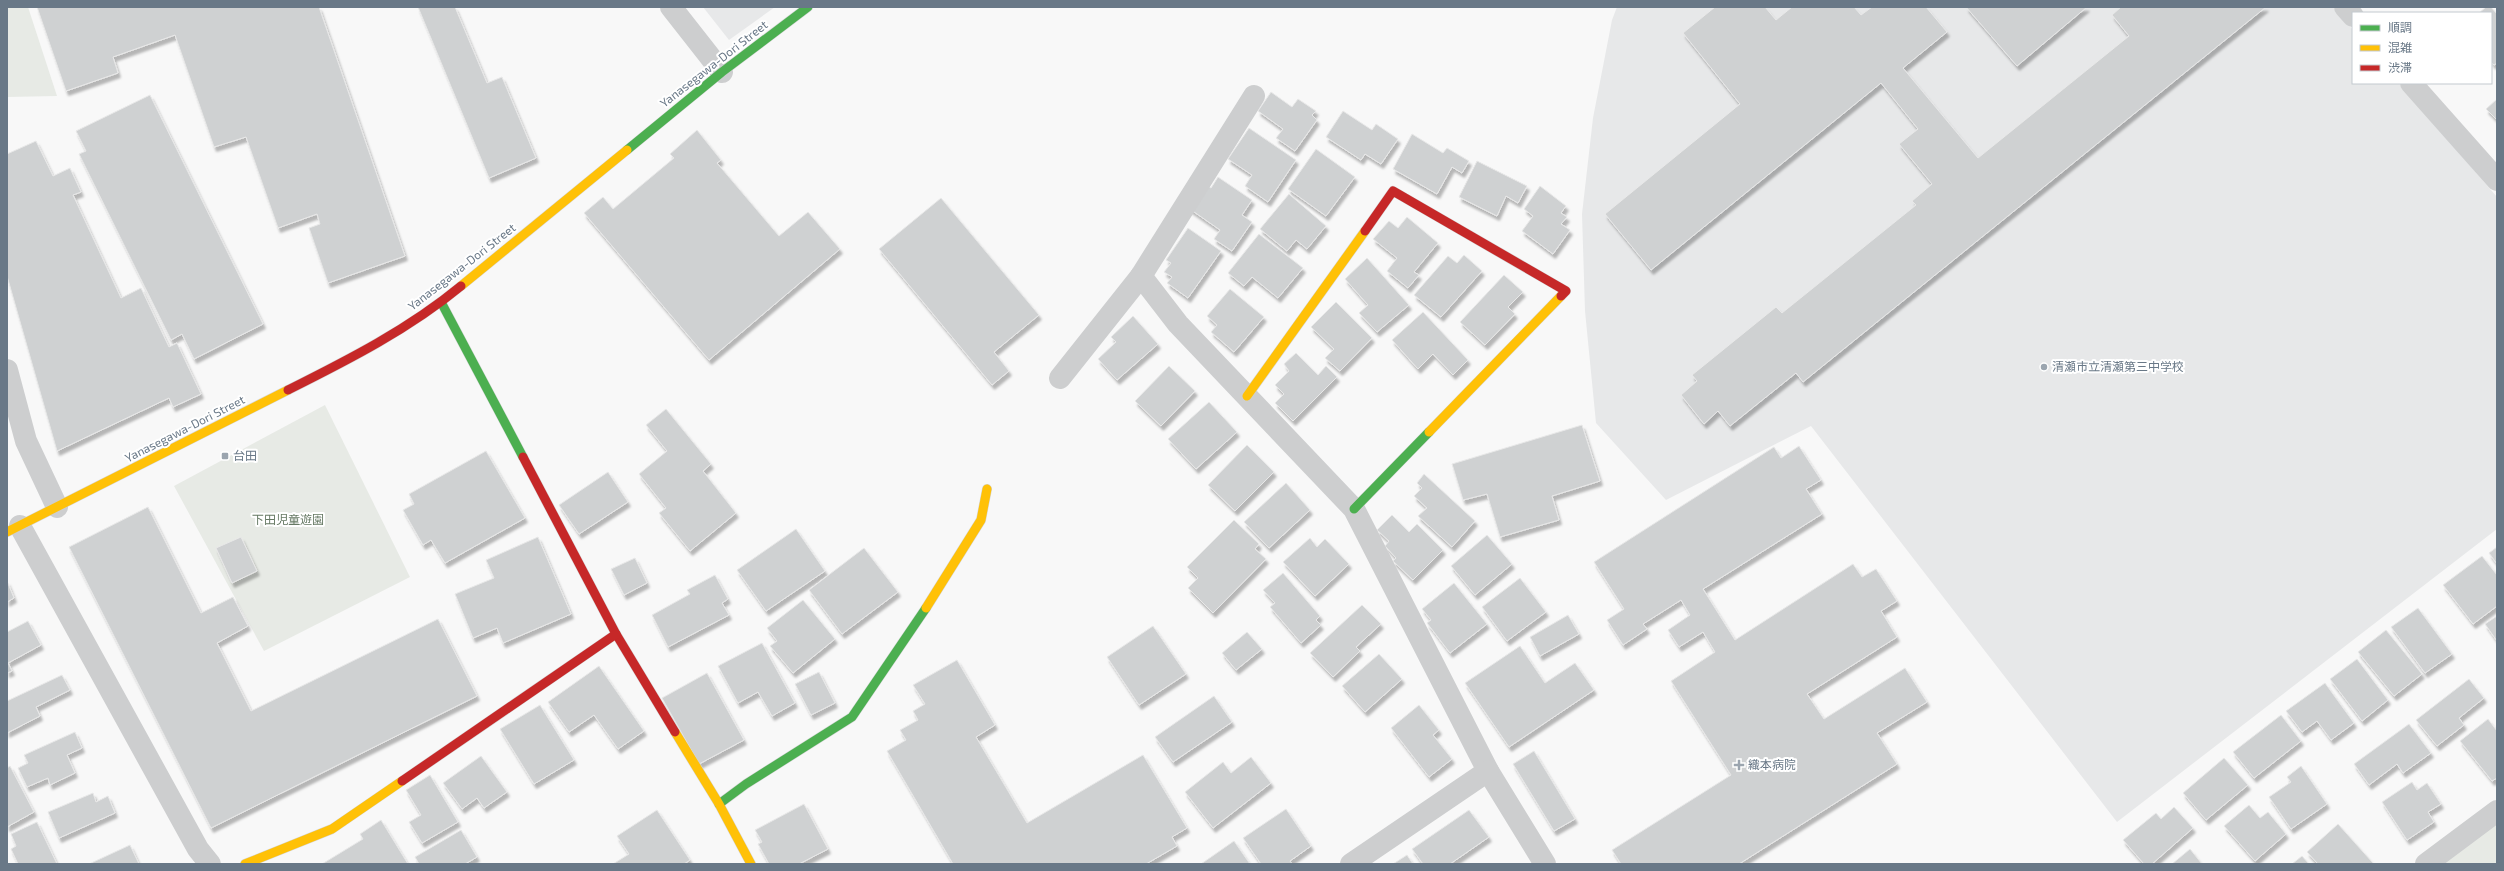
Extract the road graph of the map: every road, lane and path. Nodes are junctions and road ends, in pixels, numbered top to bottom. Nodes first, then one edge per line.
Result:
1 (671, 7) edge
2 (808, 7) edge
3 (2345, 7) edge
4 (2352, 15) edge
5 (722, 72) junction
6 (2412, 84) edge
7 (1254, 96) dead end
8 (2497, 180) edge
9 (1141, 276) junction
10 (441, 302) junction
11 (7, 370) edge
12 (1060, 378) dead end
13 (1246, 396) junction
14 (987, 489) dead end
15 (57, 507) junction
16 (1354, 509) junction
17 (14, 529) edge
18 (616, 634) junction
19 (1488, 771) junction
20 (719, 804) junction
21 (2497, 811) edge
22 (210, 864) edge
23 (245, 864) edge
24 (751, 864) edge
25 (1351, 864) edge
26 (1545, 864) edge
27 (2426, 864) edge

1 - 5 street
2 - 5 street, Yanasegawa-Dori Street
3 - 4 street
5 - 10 street, Yanasegawa-Dori Street
6 - 8 street
7 - 9 street
9 - 12 street
9 - 13 street
10 - 15 street, Yanasegawa-Dori Street
10 - 18 street
11 - 15 street
13 - 16 street
13 - 16 street
14 - 20 street
15 - 17 street, Yanasegawa-Dori Street
16 - 19 street
17 - 22 street
18 - 20 street
18 - 23 street
19 - 25 street
19 - 26 street
20 - 24 street
21 - 27 street

